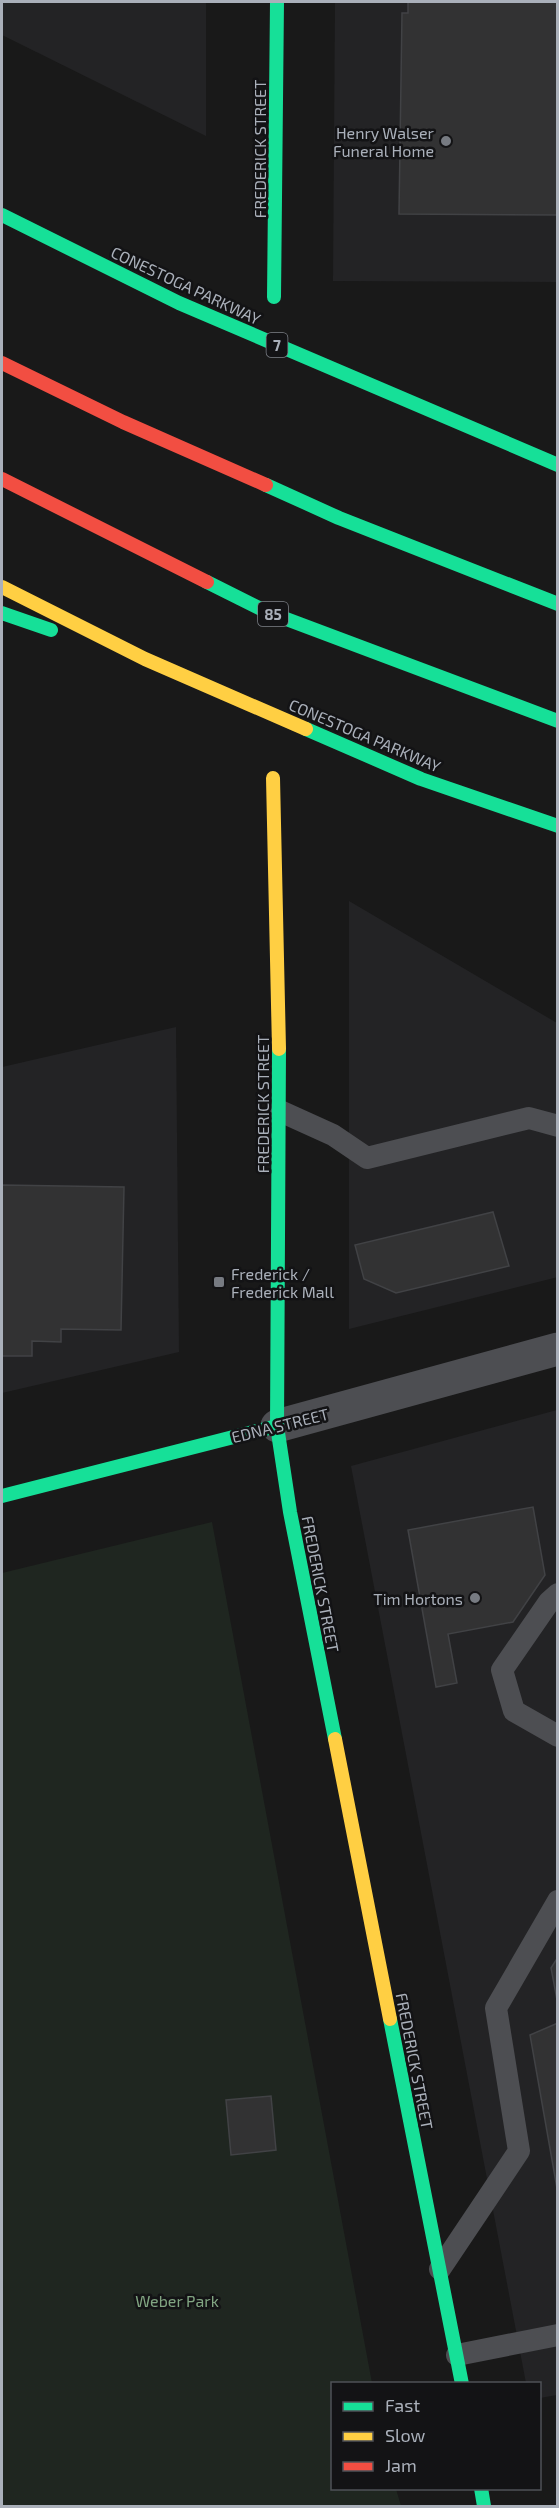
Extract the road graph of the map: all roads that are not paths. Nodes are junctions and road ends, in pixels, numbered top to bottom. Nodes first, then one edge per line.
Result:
1 (277, 2) edge
2 (2, 215) edge
3 (274, 297) dead end
4 (2, 363) edge
5 (558, 465) edge
6 (2, 479) edge
7 (2, 586) edge
8 (558, 604) edge
9 (2, 613) edge
10 (145, 659) junction
11 (558, 721) edge
12 (273, 778) dead end
13 (558, 826) edge
14 (280, 1112) junction
15 (558, 1126) edge
16 (558, 1349) edge
17 (277, 1426) junction
18 (2, 1496) edge
19 (558, 1594) edge
20 (558, 1736) edge
21 (558, 1901) edge
22 (440, 2268) junction
23 (558, 2335) edge
24 (457, 2355) junction
25 (462, 2382) edge
26 (481, 2490) edge
27 (484, 2506) edge

1 - 3 main road, FREDERICK STREET
2 - 5 main road, CONESTOGA PARKWAY / 7
4 - 8 main road
6 - 11 main road, 85
7 - 10 main road, CONESTOGA PARKWAY
9 - 10 main road
10 - 13 main road, CONESTOGA PARKWAY
12 - 14 main road, FREDERICK STREET
14 - 15 lane
14 - 17 main road, FREDERICK STREET
16 - 17 street, EDNA STREET
17 - 18 main road, EDNA STREET
17 - 22 main road, FREDERICK STREET
19 - 20 lane
21 - 22 lane
22 - 24 main road, FREDERICK STREET
23 - 24 lane
24 - 25 main road, FREDERICK STREET
26 - 27 main road

